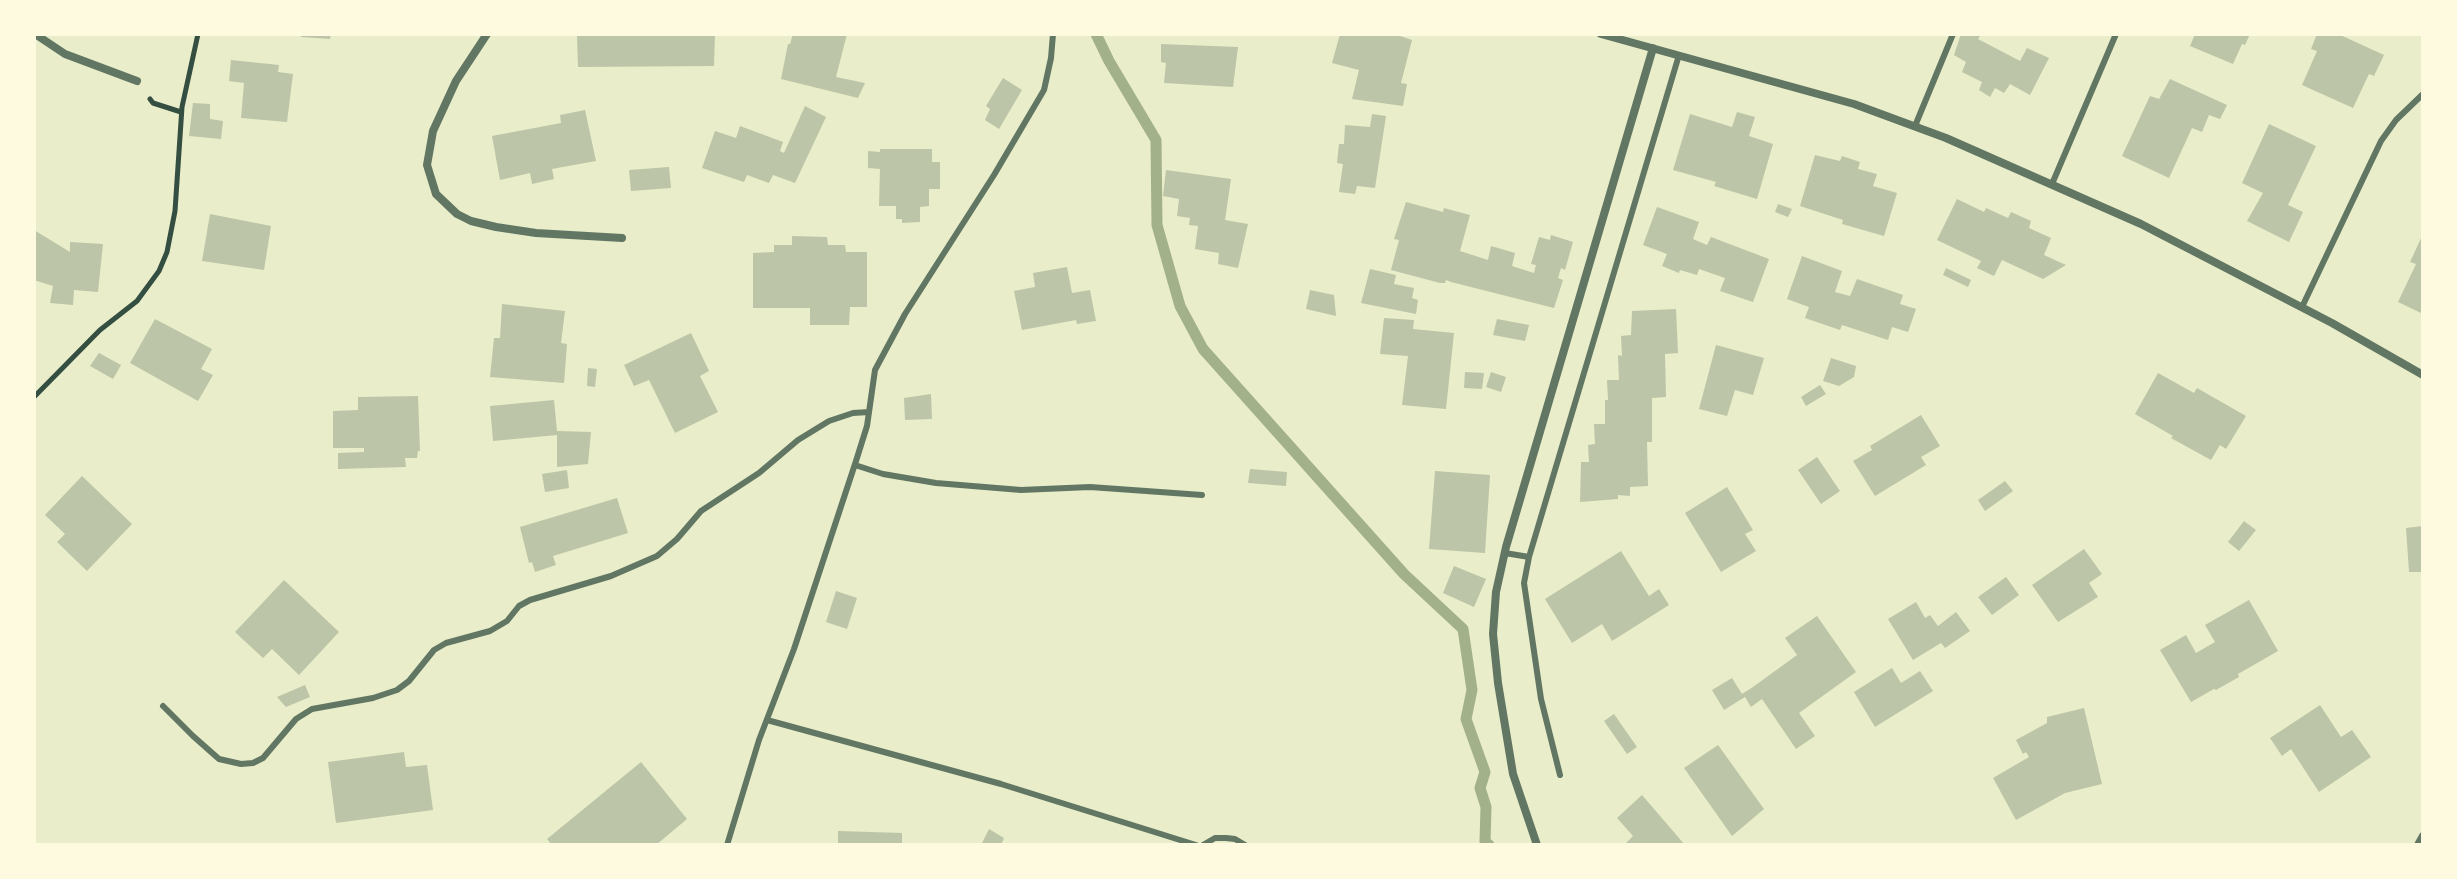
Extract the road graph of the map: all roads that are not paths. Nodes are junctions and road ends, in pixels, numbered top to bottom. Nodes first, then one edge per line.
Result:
1 (35, 34) edge
2 (487, 34) edge
3 (1053, 34) edge
4 (1601, 34) edge
5 (1953, 34) edge
6 (2116, 34) edge
7 (1653, 48) junction
8 (1679, 55) junction
9 (137, 81) road end
10 (2423, 94) edge
11 (1915, 126) junction
12 (2052, 184) junction
13 (622, 238) dead end
14 (2302, 307) junction
15 (2423, 375) edge
16 (869, 412) junction
17 (855, 465) junction
18 (1202, 495) dead end
19 (1505, 553) junction
20 (1529, 557) junction
21 (163, 706) dead end
22 (767, 720) junction
23 (1560, 775) dead end
24 (2423, 836) edge
25 (727, 845) edge
26 (1196, 845) edge
27 (1203, 845) edge
28 (1245, 845) edge
29 (1537, 845) edge
30 (2418, 845) edge

1 - 9 street
2 - 13 street
3 - 16 lane
4 - 7 street
5 - 11 lane
6 - 12 lane
7 - 8 street
7 - 19 street
8 - 11 street
8 - 20 lane
10 - 14 lane
11 - 12 street
12 - 14 street
14 - 15 street
16 - 17 lane
16 - 21 lane
17 - 18 lane
17 - 22 lane
19 - 20 lane
19 - 29 street
20 - 23 lane
22 - 25 lane
22 - 26 lane
24 - 30 street
27 - 28 lane

